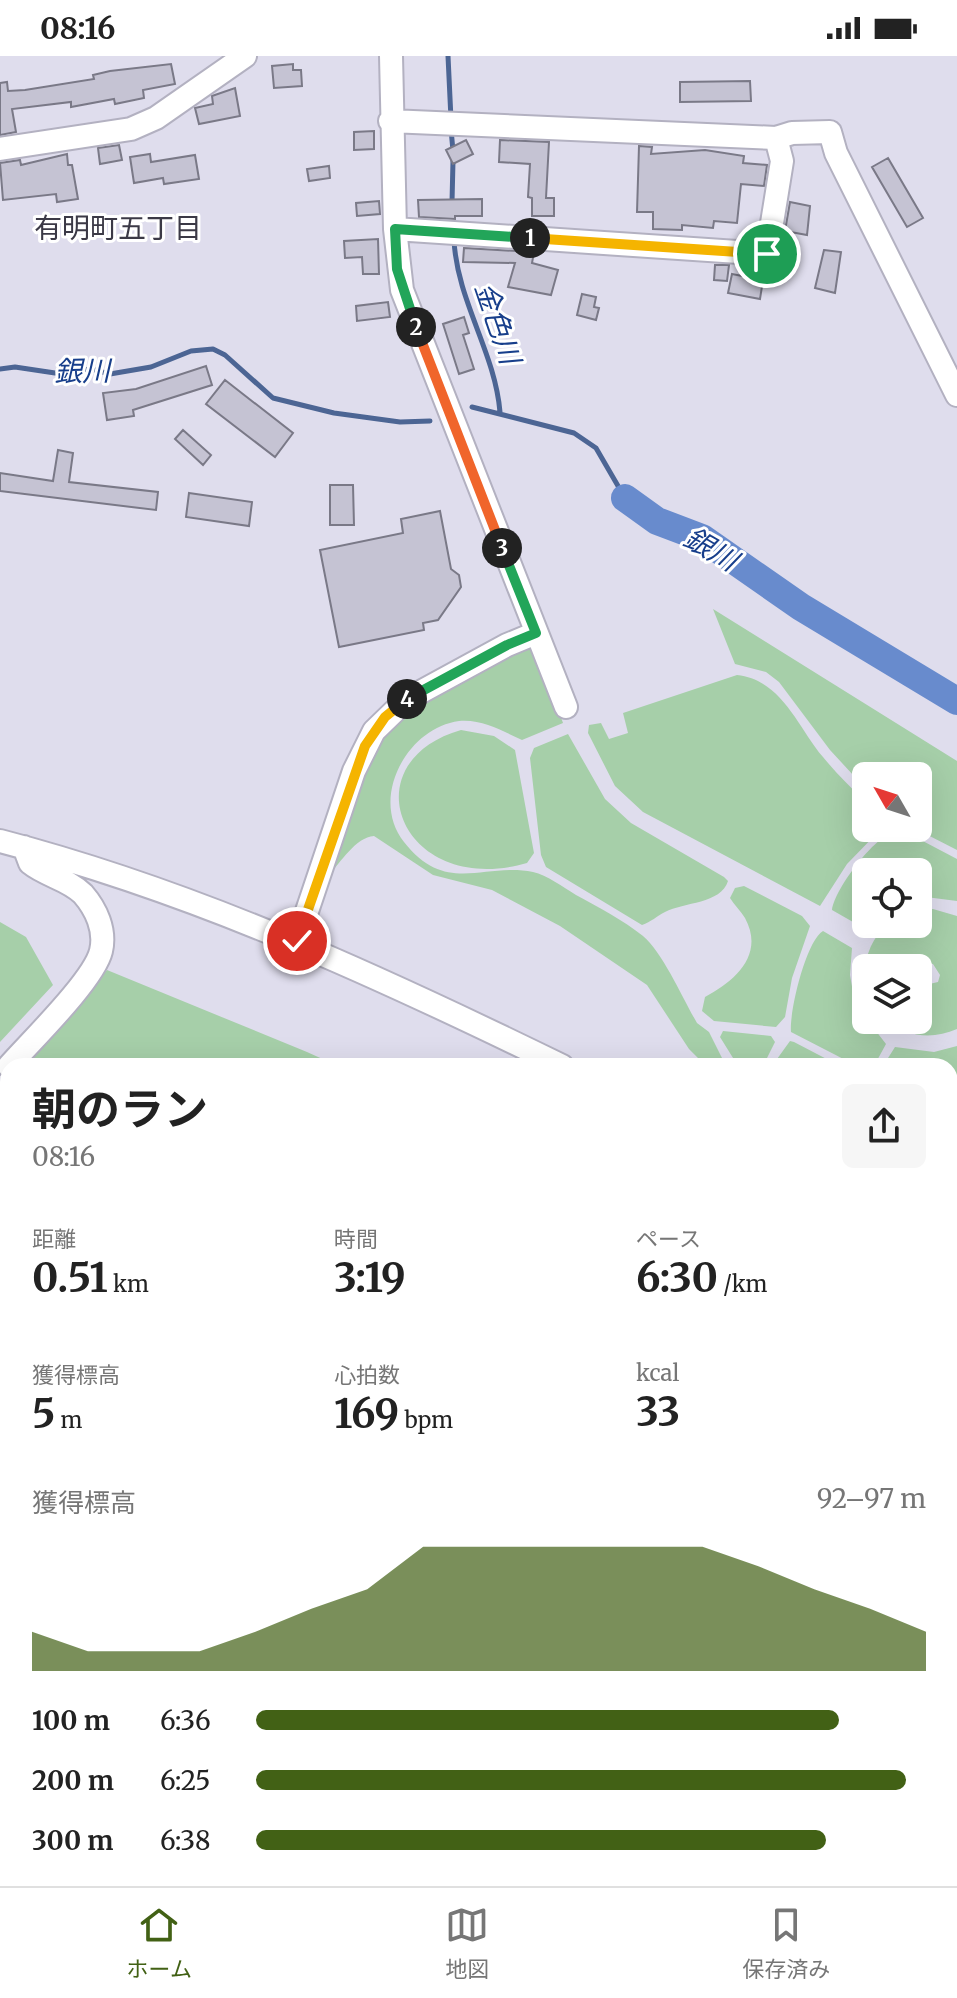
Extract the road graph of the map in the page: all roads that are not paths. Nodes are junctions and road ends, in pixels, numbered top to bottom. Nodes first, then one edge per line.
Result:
1 (245, 56) edge
2 (391, 56) edge
3 (390, 121) junction
4 (776, 138) junction
5 (0, 149) edge
6 (395, 229) junction
7 (957, 395) edge
8 (536, 633) junction
9 (566, 707) dead end
10 (0, 841) edge
11 (24, 847) junction
12 (297, 941) junction
13 (15, 1058) edge
14 (545, 1058) edge

1 - 5 street
2 - 3 street
3 - 4 street
3 - 6 street
4 - 6 street
4 - 7 street
6 - 8 street
8 - 9 street
8 - 12 street
10 - 11 street
11 - 12 street
11 - 13 street
12 - 14 street

